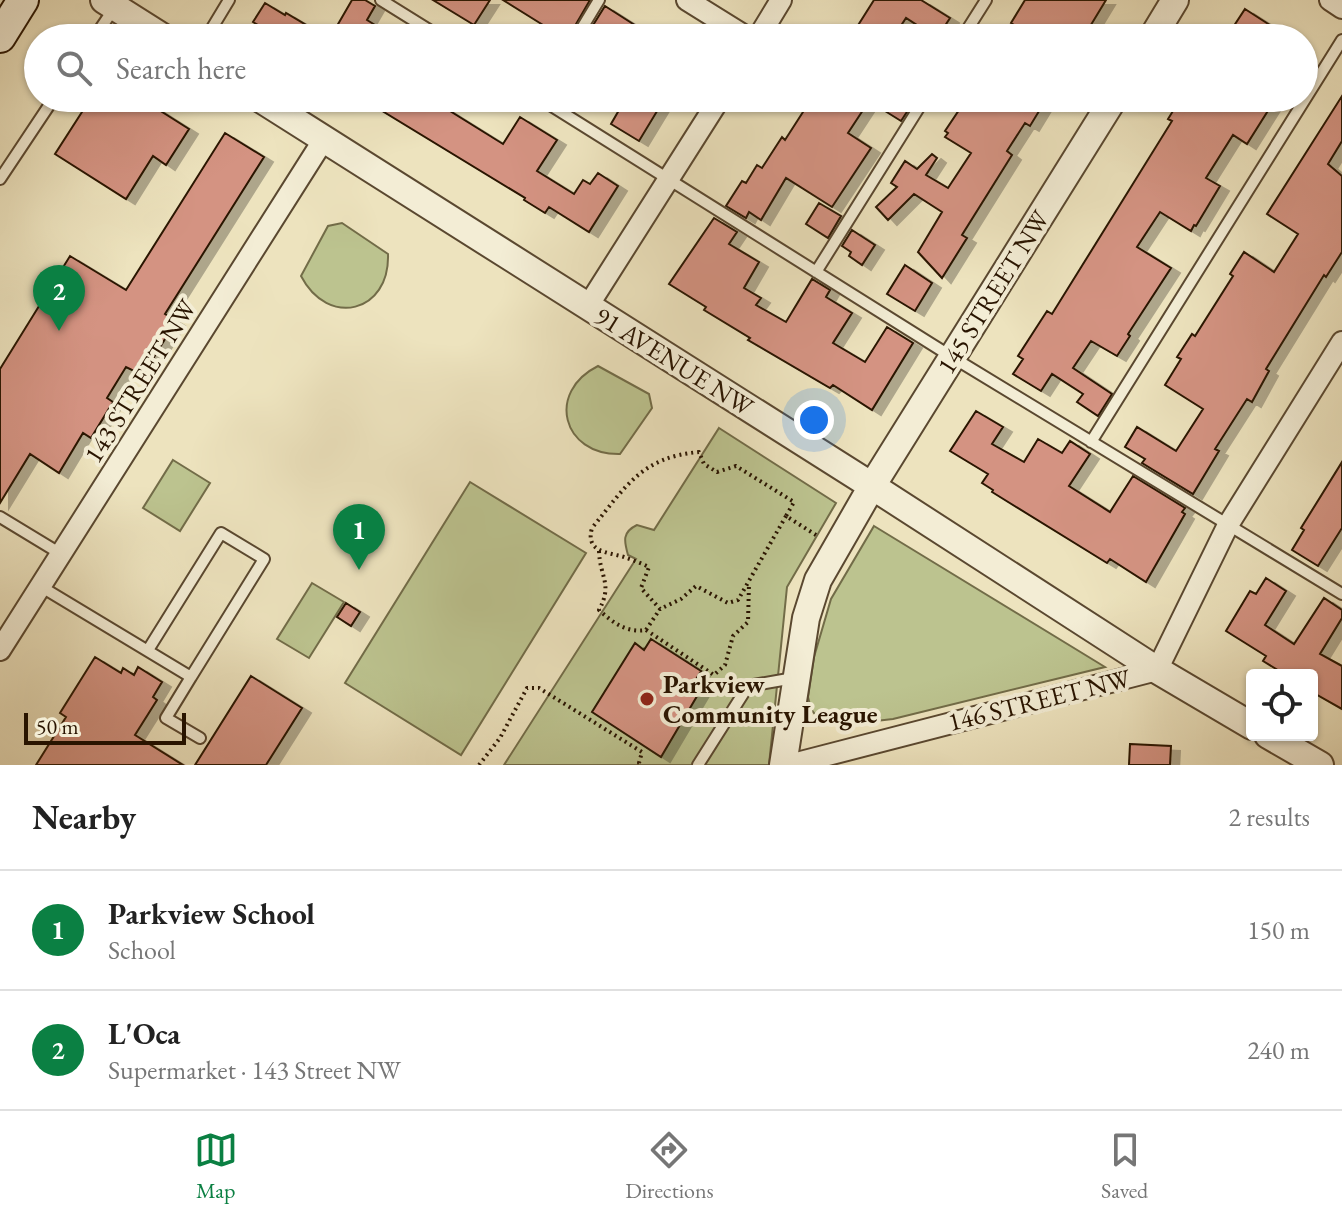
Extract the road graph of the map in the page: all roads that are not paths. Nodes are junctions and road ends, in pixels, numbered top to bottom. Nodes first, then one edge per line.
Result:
1 (23, 0) edge
2 (229, 0) edge
3 (381, 0) edge
4 (599, 0) edge
5 (687, 0) edge
6 (781, 0) edge
7 (986, 0) edge
8 (1175, 0) edge
9 (1330, 0) edge
10 (110, 4) edge
11 (1342, 8) edge
12 (101, 24) edge
13 (142, 24) edge
14 (214, 24) edge
15 (420, 24) edge
16 (584, 24) edge
17 (726, 24) edge
18 (766, 24) edge
19 (971, 24) edge
20 (1160, 24) edge
21 (0, 37) edge
22 (1342, 40) edge
23 (1318, 78) edge
24 (44, 112) edge
25 (281, 112) edge
26 (561, 112) edge
27 (711, 112) edge
28 (916, 112) edge
29 (1105, 112) edge
30 (1297, 112) edge
31 (324, 139) junction
32 (4, 166) edge
33 (0, 179) edge
34 (669, 179) junction
35 (816, 272) junction
36 (588, 306) junction
37 (1342, 342) edge
38 (952, 357) junction
39 (1091, 442) junction
40 (872, 486) junction
41 (0, 517) edge
42 (1228, 525) junction
43 (61, 554) junction
44 (40, 586) junction
45 (1342, 594) edge
46 (0, 650) edge
47 (148, 650) junction
48 (1157, 670) junction
49 (191, 677) junction
50 (796, 678) junction
51 (1246, 722) edge
52 (200, 738) dead end
53 (1278, 741) edge
54 (698, 765) edge
55 (786, 765) edge
56 (1320, 765) edge

1 - 21 main road
2 - 14 lane
3 - 15 lane
4 - 16 lane
5 - 17 street
6 - 18 street
7 - 19 lane
8 - 20 street
9 - 11 street
10 - 12 lane
10 - 13 street
22 - 23 lane
24 - 32 lane
25 - 31 street, 91 AVENUE NW
26 - 34 lane
27 - 34 street
28 - 35 lane
29 - 38 street, 145 STREET NW
30 - 39 lane
31 - 36 street, 91 AVENUE NW
31 - 43 street, 143 STREET NW
32 - 33 lane
34 - 35 lane
34 - 36 street
35 - 38 lane
36 - 40 street, 91 AVENUE NW
37 - 42 street, 146 STREET NW
38 - 39 lane
38 - 40 street, 145 STREET NW
39 - 42 lane
40 - 48 street, 91 AVENUE NW
40 - 50 street, 146 STREET NW
41 - 43 lane
42 - 45 lane
42 - 48 street, 146 STREET NW
43 - 44 street, 143 STREET NW
44 - 46 street, 143 STREET NW
44 - 47 lane
47 - 49 lane
47 - 49 lane
48 - 51 street, 91 AVENUE NW
48 - 55 street, 146 STREET NW
49 - 52 lane
50 - 54 lane
50 - 55 street, 146 STREET NW
53 - 56 street

